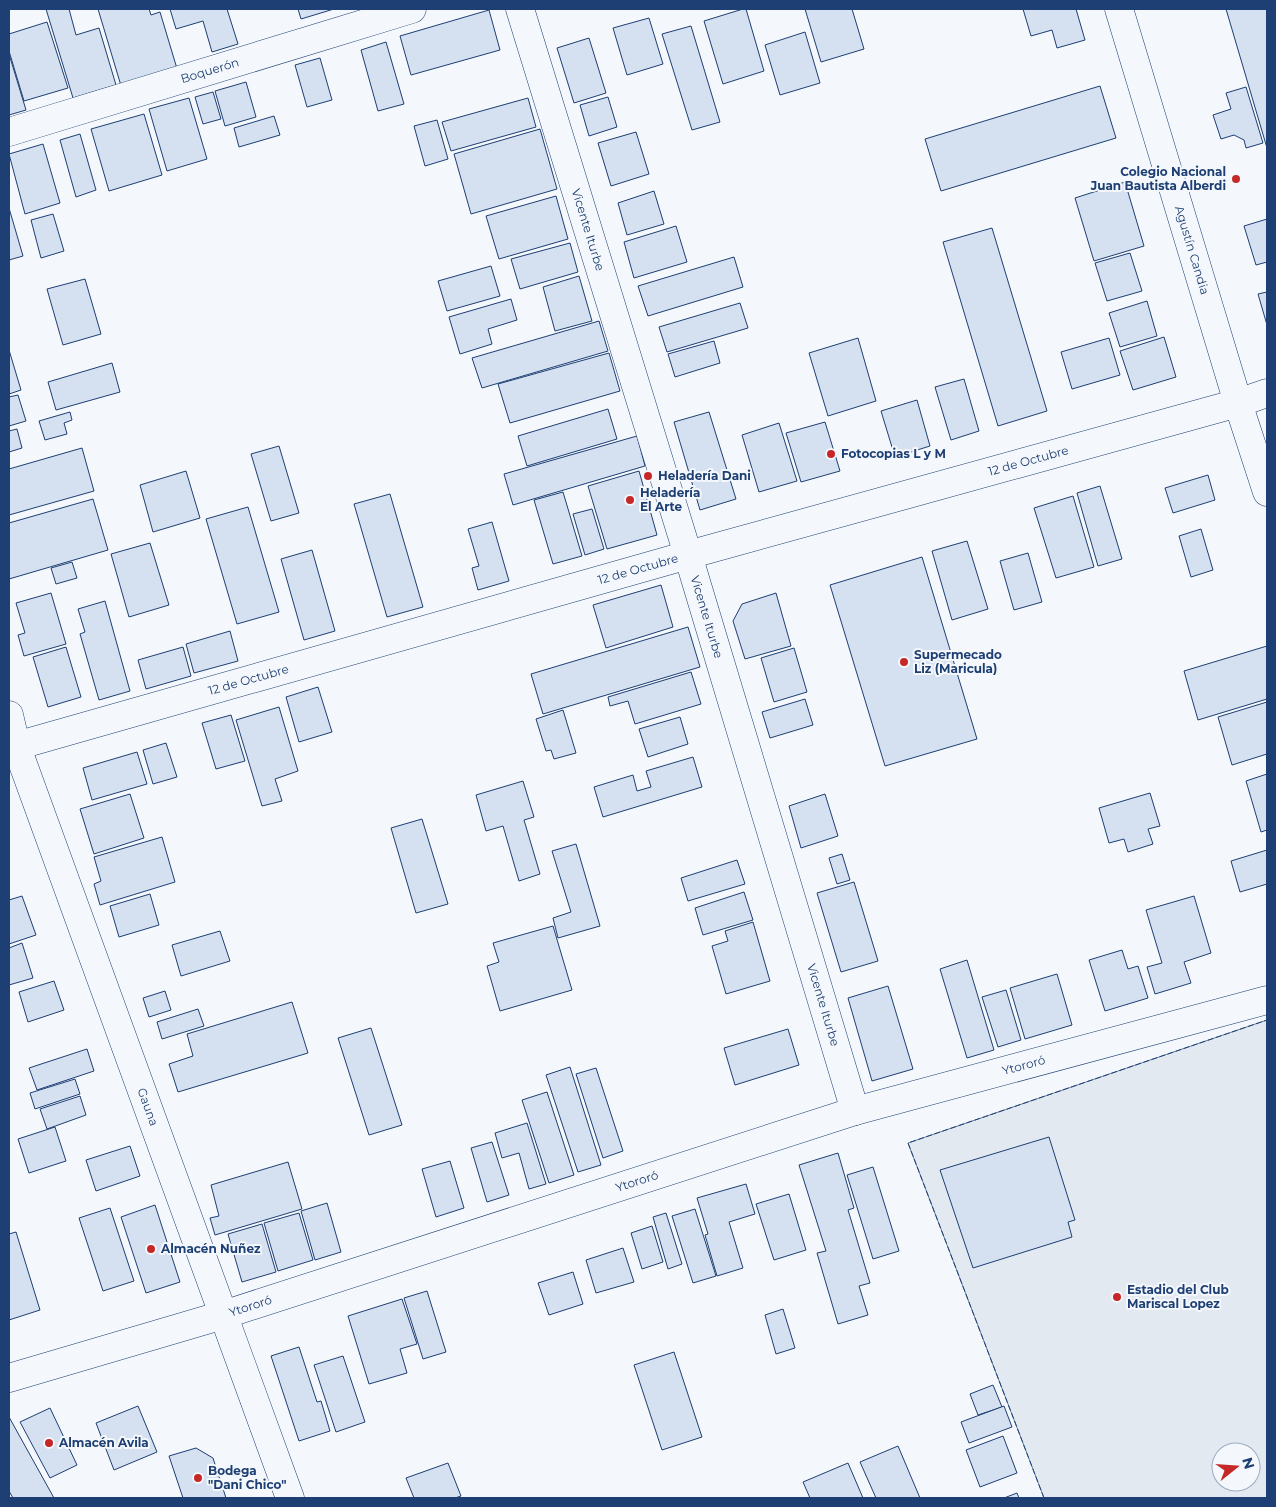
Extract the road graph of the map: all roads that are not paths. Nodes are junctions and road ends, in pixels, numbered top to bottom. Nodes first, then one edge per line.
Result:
1 (412, 9) edge
2 (520, 9) edge
3 (1119, 9) edge
4 (9, 132) edge
5 (1267, 394) edge
6 (1238, 403) junction
7 (1267, 492) edge
8 (688, 555) junction
9 (9, 715) edge
10 (13, 746) edge
11 (1267, 1000) edge
12 (855, 1111) junction
13 (223, 1315) junction
14 (9, 1378) edge
15 (290, 1498) edge

1 - 4 street, Boquerón
2 - 8 street, Vicente Iturbe
3 - 6 street, Agustín Candia
5 - 6 street, 12 de Octubre
6 - 7 street, Agustín Candia
6 - 8 street, 12 de Octubre
8 - 10 street, 12 de Octubre
8 - 12 street, Vicente Iturbe
9 - 10 street, Gauna
10 - 13 street, Gauna
11 - 12 street, Ytororó
12 - 13 street, Ytororó
13 - 14 street, Ytororó
13 - 15 street, Gauna

